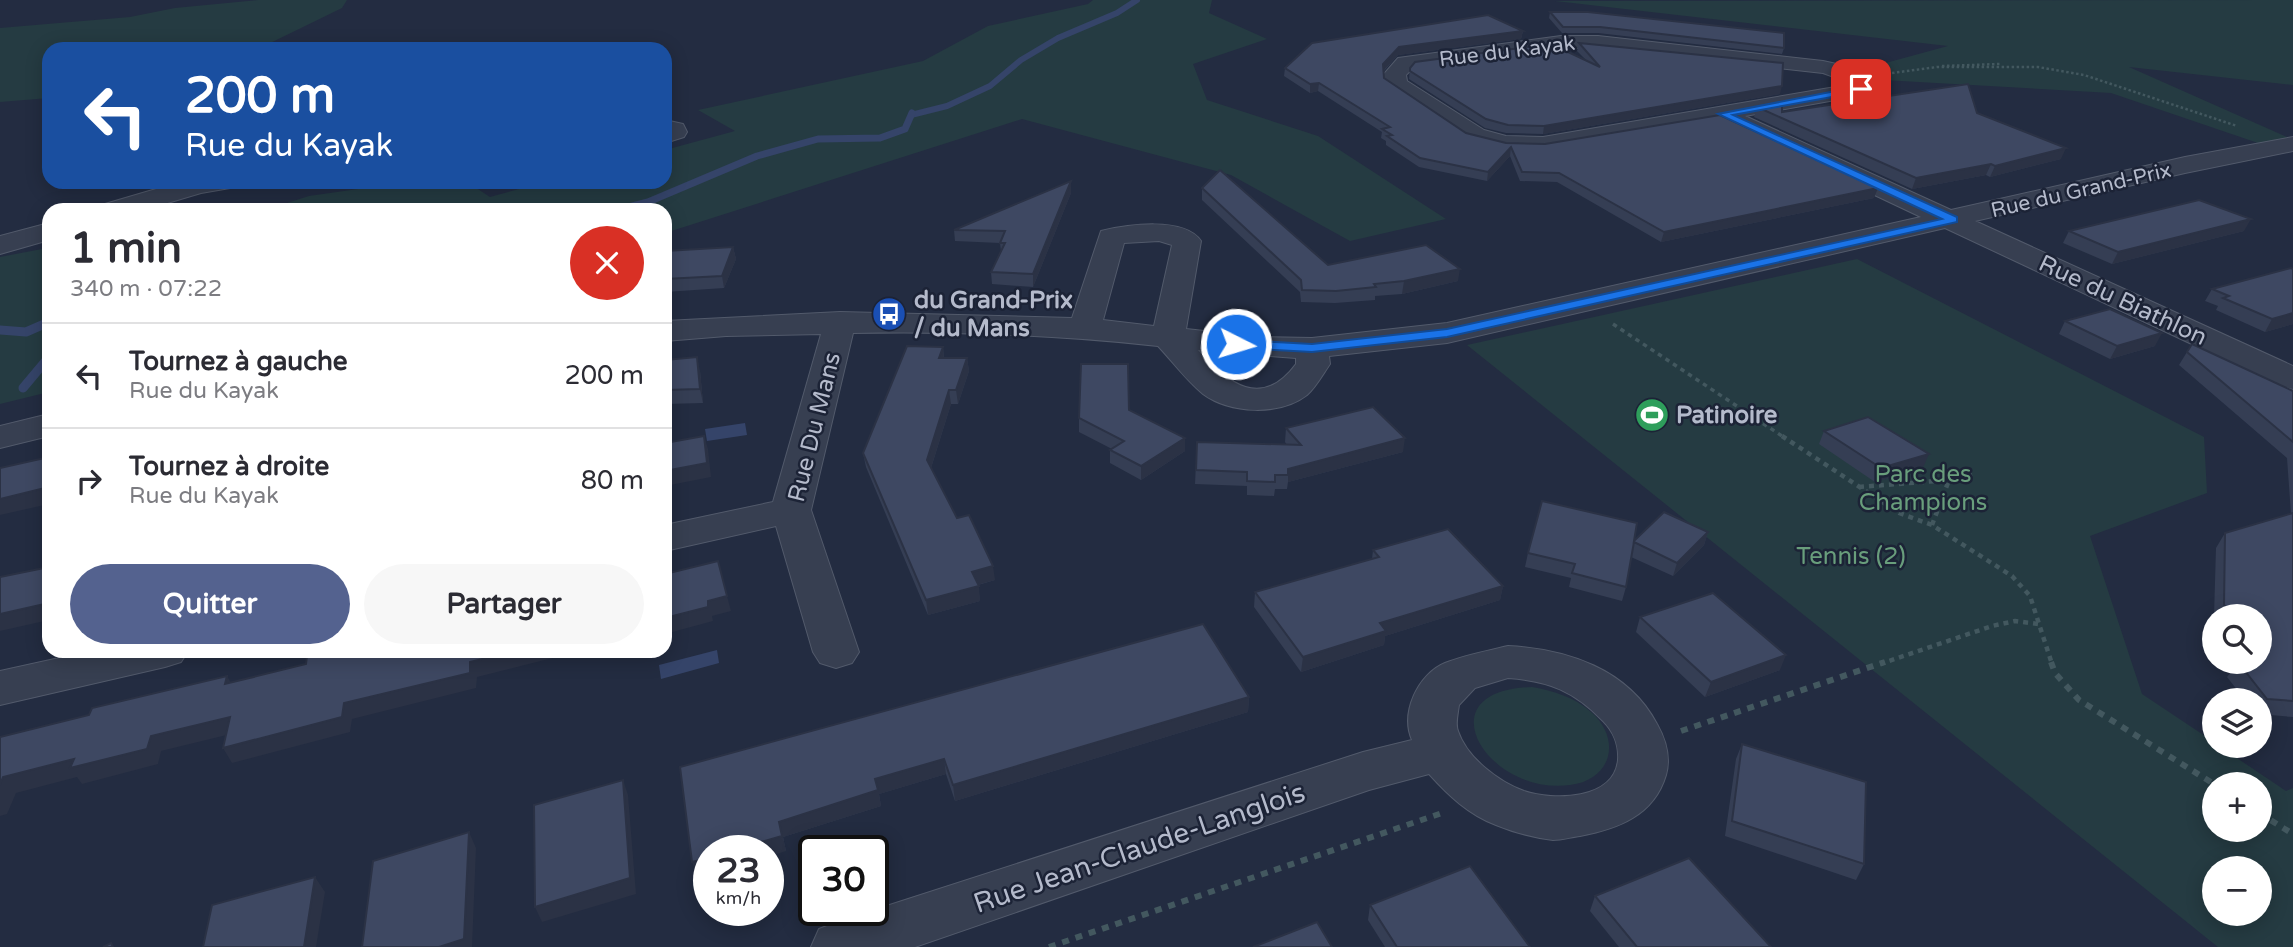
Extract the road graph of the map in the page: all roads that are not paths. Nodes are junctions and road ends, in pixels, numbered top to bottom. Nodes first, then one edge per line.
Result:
1 (1722, 114) junction
2 (2291, 144) edge
3 (185, 189) edge
4 (138, 203) edge
5 (1953, 220) junction
6 (42, 233) edge
7 (0, 245) edge
8 (840, 322) junction
9 (1084, 328) junction
10 (672, 331) edge
11 (1168, 337) junction
12 (1312, 348) junction
13 (2292, 378) edge
14 (42, 427) edge
15 (0, 437) edge
16 (791, 509) junction
17 (672, 536) edge
18 (836, 652) dead end
19 (134, 658) edge
20 (0, 688) edge
21 (1439, 751) junction
22 (841, 947) edge

1 - 1 street, Rue du Kayak
1 - 5 street
2 - 5 street, Rue du Grand-Prix
3 - 4 street
5 - 12 street, Rue du Grand-Prix
5 - 13 street, Rue du Biathlon
6 - 7 street
8 - 9 street, Rue du Grand-Prix
8 - 10 street, Rue du Grand-Prix
8 - 16 street, Rue Du Mans
9 - 11 street, Rue du Grand-Prix
9 - 11 street
11 - 12 street, Rue du Grand-Prix
11 - 12 street
14 - 15 street
16 - 17 street
16 - 18 street, Rue Du Mans
19 - 20 street
21 - 21 street
21 - 22 street, Rue Jean-Claude-Langlois

